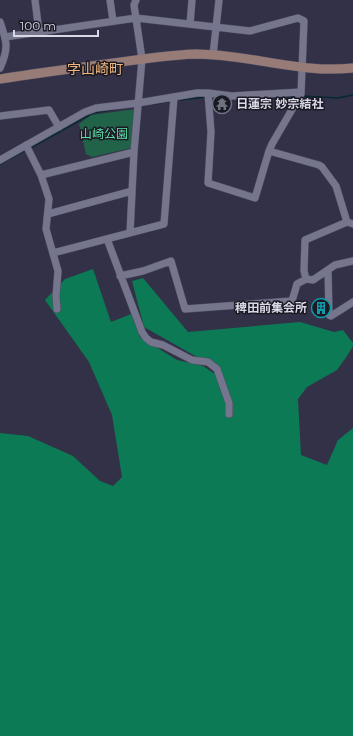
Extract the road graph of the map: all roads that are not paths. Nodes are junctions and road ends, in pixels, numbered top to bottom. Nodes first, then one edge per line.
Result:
1 (35, 0) edge
2 (110, 0) edge
3 (136, 0) edge
4 (192, 0) edge
5 (219, 0) edge
6 (136, 18) junction
7 (113, 21) junction
8 (0, 22) edge
9 (190, 24) junction
10 (216, 27) junction
11 (39, 32) junction
12 (5, 37) junction
13 (213, 55) junction
14 (142, 59) junction
15 (302, 67) junction
16 (0, 68) edge
17 (353, 68) edge
18 (0, 79) edge
19 (300, 95) junction
20 (208, 96) junction
21 (174, 97) junction
22 (138, 103) junction
23 (0, 116) edge
24 (59, 127) junction
25 (26, 145) junction
26 (269, 151) junction
27 (134, 152) junction
28 (0, 160) edge
29 (41, 175) junction
30 (132, 191) junction
31 (48, 214) junction
32 (350, 223) edge
33 (130, 233) junction
34 (107, 239) junction
35 (53, 253) junction
36 (353, 261) edge
37 (328, 270) junction
38 (120, 276) junction
39 (306, 279) junction
40 (353, 302) edge
41 (57, 310) dead end
42 (229, 414) dead end

1 - 11 street
2 - 7 street
3 - 6 street
4 - 9 street
5 - 10 street
6 - 7 street
6 - 9 street
6 - 14 street
7 - 11 street
8 - 12 street
9 - 10 street
10 - 13 street
10 - 15 street
11 - 12 street
12 - 16 street
13 - 14 street
13 - 15 street
14 - 18 street
14 - 22 street
15 - 17 street
15 - 19 street
19 - 20 street
19 - 26 street
20 - 21 street
20 - 26 street
21 - 22 street
21 - 33 street
22 - 24 street
22 - 27 street
23 - 24 street
24 - 25 street
25 - 28 street
25 - 29 street
26 - 32 street
27 - 29 street
27 - 30 street
29 - 31 street
30 - 31 street
30 - 33 street
31 - 35 street
32 - 39 street
33 - 34 street
34 - 35 street
34 - 38 street
35 - 41 street
36 - 37 street
37 - 39 street
37 - 40 street
38 - 39 street
38 - 42 street

